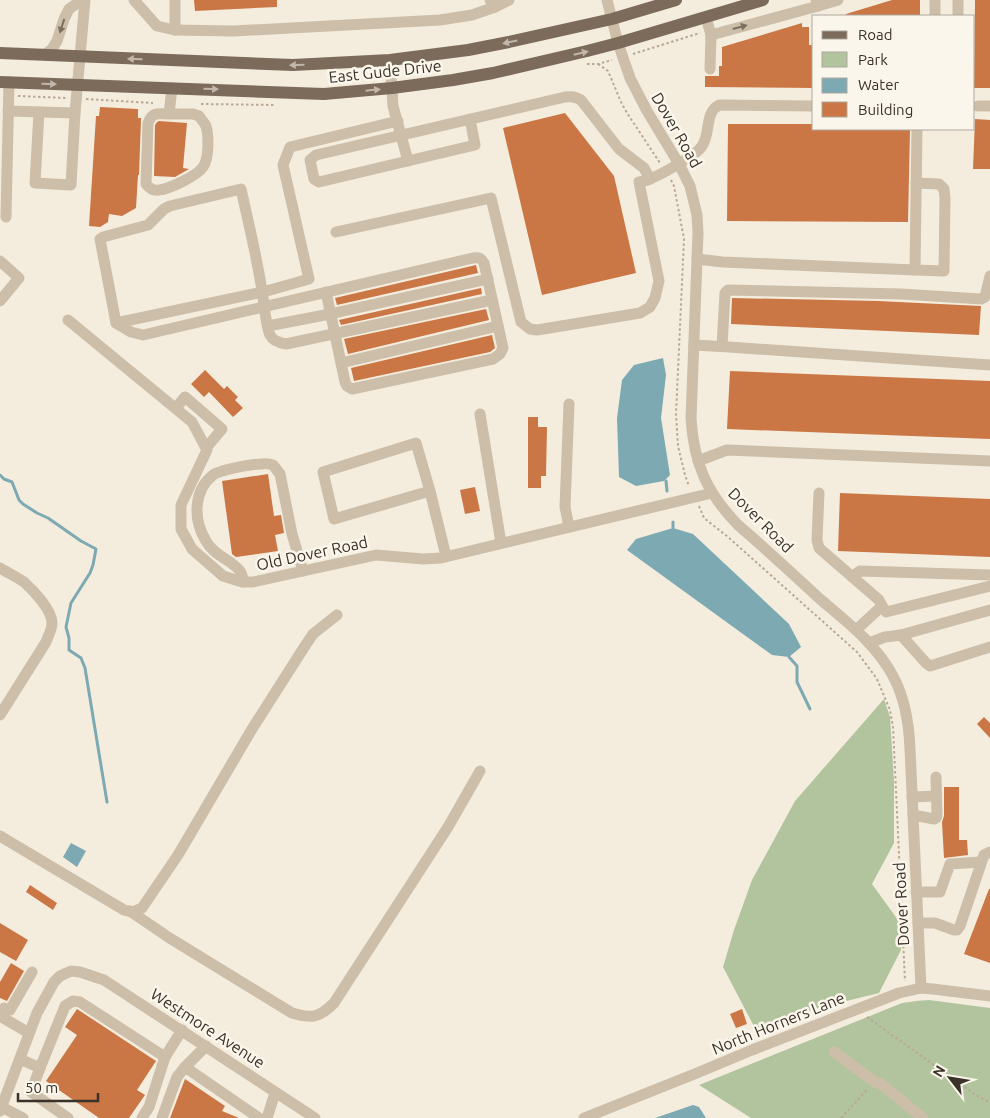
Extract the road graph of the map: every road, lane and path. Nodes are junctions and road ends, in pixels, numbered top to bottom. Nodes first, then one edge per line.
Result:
1 (84, 0) edge
2 (134, 0) edge
3 (175, 0) edge
4 (509, 0) edge
5 (607, 0) edge
6 (676, 0) edge
7 (763, 0) edge
8 (838, 0) edge
9 (935, 0) edge
10 (958, 0) edge
11 (493, 3) edge
12 (817, 3) edge
13 (935, 15) edge
14 (958, 15) edge
15 (706, 17) junction
16 (612, 19) junction
17 (174, 30) junction
18 (711, 35) junction
19 (618, 44) junction
20 (0, 53) edge
21 (45, 55) junction
22 (80, 56) junction
23 (390, 60) junction
24 (598, 64) dead end
25 (710, 69) dead end
26 (4, 82) edge
27 (78, 85) junction
28 (172, 88) junction
29 (392, 88) junction
30 (812, 106) edge
31 (8, 111) junction
32 (39, 112) junction
33 (76, 113) junction
34 (169, 114) junction
35 (470, 119) junction
36 (398, 122) junction
37 (917, 130) edge
38 (401, 135) junction
39 (408, 161) junction
40 (679, 164) junction
41 (666, 171) junction
42 (650, 179) junction
43 (916, 183) junction
44 (6, 216) dead end
45 (336, 232) dead end
46 (698, 260) junction
47 (0, 261) edge
48 (915, 270) junction
49 (990, 276) edge
50 (488, 279) junction
51 (263, 292) junction
52 (326, 292) junction
53 (492, 300) junction
54 (0, 301) edge
55 (265, 306) junction
56 (330, 314) junction
57 (68, 320) dead end
58 (116, 323) junction
59 (268, 326) junction
60 (498, 326) junction
61 (335, 335) junction
62 (694, 345) junction
63 (722, 346) junction
64 (341, 363) junction
65 (990, 365) edge
66 (569, 404) dead end
67 (176, 408) junction
68 (480, 414) dead end
69 (206, 448) junction
70 (698, 461) junction
71 (990, 461) edge
72 (430, 491) junction
73 (712, 493) junction
74 (819, 493) dead end
75 (695, 497) junction
76 (569, 527) junction
77 (501, 543) junction
78 (446, 556) junction
79 (0, 568) edge
80 (303, 571) junction
81 (990, 575) edge
82 (852, 577) junction
83 (244, 582) junction
84 (990, 586) edge
85 (882, 606) junction
86 (990, 610) edge
87 (337, 615) dead end
88 (856, 630) junction
89 (901, 635) junction
90 (869, 642) junction
91 (990, 647) edge
92 (0, 715) edge
93 (480, 771) dead end
94 (936, 777) dead end
95 (936, 796) junction
96 (912, 797) junction
97 (913, 815) junction
98 (0, 836) edge
99 (990, 852) edge
100 (981, 862) junction
101 (916, 892) junction
102 (130, 912) junction
103 (918, 923) junction
104 (32, 972) dead end
105 (905, 980) dead end
106 (921, 988) junction
107 (990, 996) edge
108 (864, 1014) dead end
109 (0, 1015) edge
110 (182, 1030) junction
111 (29, 1033) junction
112 (206, 1046) junction
113 (834, 1052) dead end
114 (165, 1057) junction
115 (20, 1059) junction
116 (185, 1067) junction
117 (40, 1068) junction
118 (874, 1082) junction
119 (276, 1093) junction
120 (990, 1103) edge
121 (1, 1109) edge
122 (308, 1116) edge
123 (23, 1118) edge
124 (68, 1118) edge
125 (142, 1118) edge
126 (162, 1118) edge
127 (259, 1118) edge
128 (267, 1118) edge
129 (584, 1118) edge
130 (842, 1118) edge
131 (923, 1118) edge

1 -> 21 street
1 - 22 street
2 - 17 street
3 - 17 street
4 - 11 street
5 - 16 street, Dover Road
6 - 16 main road, East Gude Drive
7 - 15 main road, East Gude Drive
8 - 12 street
9 - 13 street
10 - 14 street
11 - 17 street
18 -> 12 street
15 - 18 street
15 - 19 main road, East Gude Drive
16 - 19 street, Dover Road
16 -> 23 main road, East Gude Drive
18 - 25 street
29 -> 19 main road, East Gude Drive
19 - 40 street, Dover Road
20 - 21 main road, East Gude Drive
21 - 22 main road, East Gude Drive
23 -> 22 main road, East Gude Drive
22 - 27 street
23 - 29 street
24 - 41 path
26 -> 27 main road, East Gude Drive
26 - 31 street
27 - 28 main road, East Gude Drive
27 - 33 street
28 -> 29 main road, East Gude Drive
28 - 34 street
29 - 36 street
30 - 40 street
31 - 32 street
31 - 44 street
32 - 33 street
32 - 33 street
34 - 34 street
35 - 38 street
35 - 39 street
35 - 42 street
36 - 38 street
36 - 51 street
37 - 43 street
38 - 39 street
38 - 39 street
40 - 41 street
40 - 46 street, Dover Road
41 - 42 street
41 - 75 path
42 - 45 street
43 - 48 street
43 - 48 street
46 - 48 street
46 - 62 street, Dover Road
47 - 54 street
49 - 63 street
50 - 52 street
50 - 53 street
50 - 56 street
51 - 55 street
51 - 58 street
51 - 58 street
52 - 55 street
52 - 56 street
53 - 60 street
53 - 61 street
55 - 58 street
55 - 59 street
56 - 59 street
56 - 61 street
57 - 67 street
59 - 61 street
60 - 64 street
60 - 64 street
61 - 64 street
62 - 63 street
62 - 70 street, Dover Road
63 - 65 street
66 - 76 street
67 - 69 street
67 - 69 street, Old Dover Road
68 - 77 street
69 - 83 street, Old Dover Road
70 - 71 street
70 - 73 street, Dover Road
72 - 72 street
72 - 78 street
73 - 75 street, Old Dover Road
73 - 88 street, Dover Road
74 - 82 street
75 - 76 street, Old Dover Road
75 - 105 path
76 - 77 street, Old Dover Road
77 - 78 street, Old Dover Road
78 - 80 street, Old Dover Road
79 - 92 street
80 - 83 street, Old Dover Road
80 - 83 street
81 - 82 street
82 - 85 street
84 - 85 street
85 - 88 street
86 - 89 street
87 - 102 street
88 - 90 street, Dover Road
89 - 90 street
89 - 91 street
90 - 96 street, Dover Road
93 - 102 street
94 - 95 street
95 - 96 street
95 - 97 street
96 - 97 street, Dover Road
97 - 101 street, Dover Road
98 - 102 street
99 - 100 street
100 - 101 street
100 - 103 street
101 - 103 street, Dover Road
103 - 106 street, Dover Road
104 - 109 street
106 - 107 street, North Horners Lane
106 - 129 street, North Horners Lane
108 - 120 path
109 - 111 street
110 - 111 street, Westmore Avenue
110 - 112 street, Westmore Avenue
110 - 114 street
111 - 115 street
112 - 116 street
112 - 119 street, Westmore Avenue
113 - 118 street
114 - 117 street
114 - 125 street
115 - 117 street
115 - 121 street
116 - 126 street
116 - 127 street
117 - 124 street
118 - 130 path
118 - 131 street
119 - 122 street, Westmore Avenue
119 - 128 street
121 - 123 street

